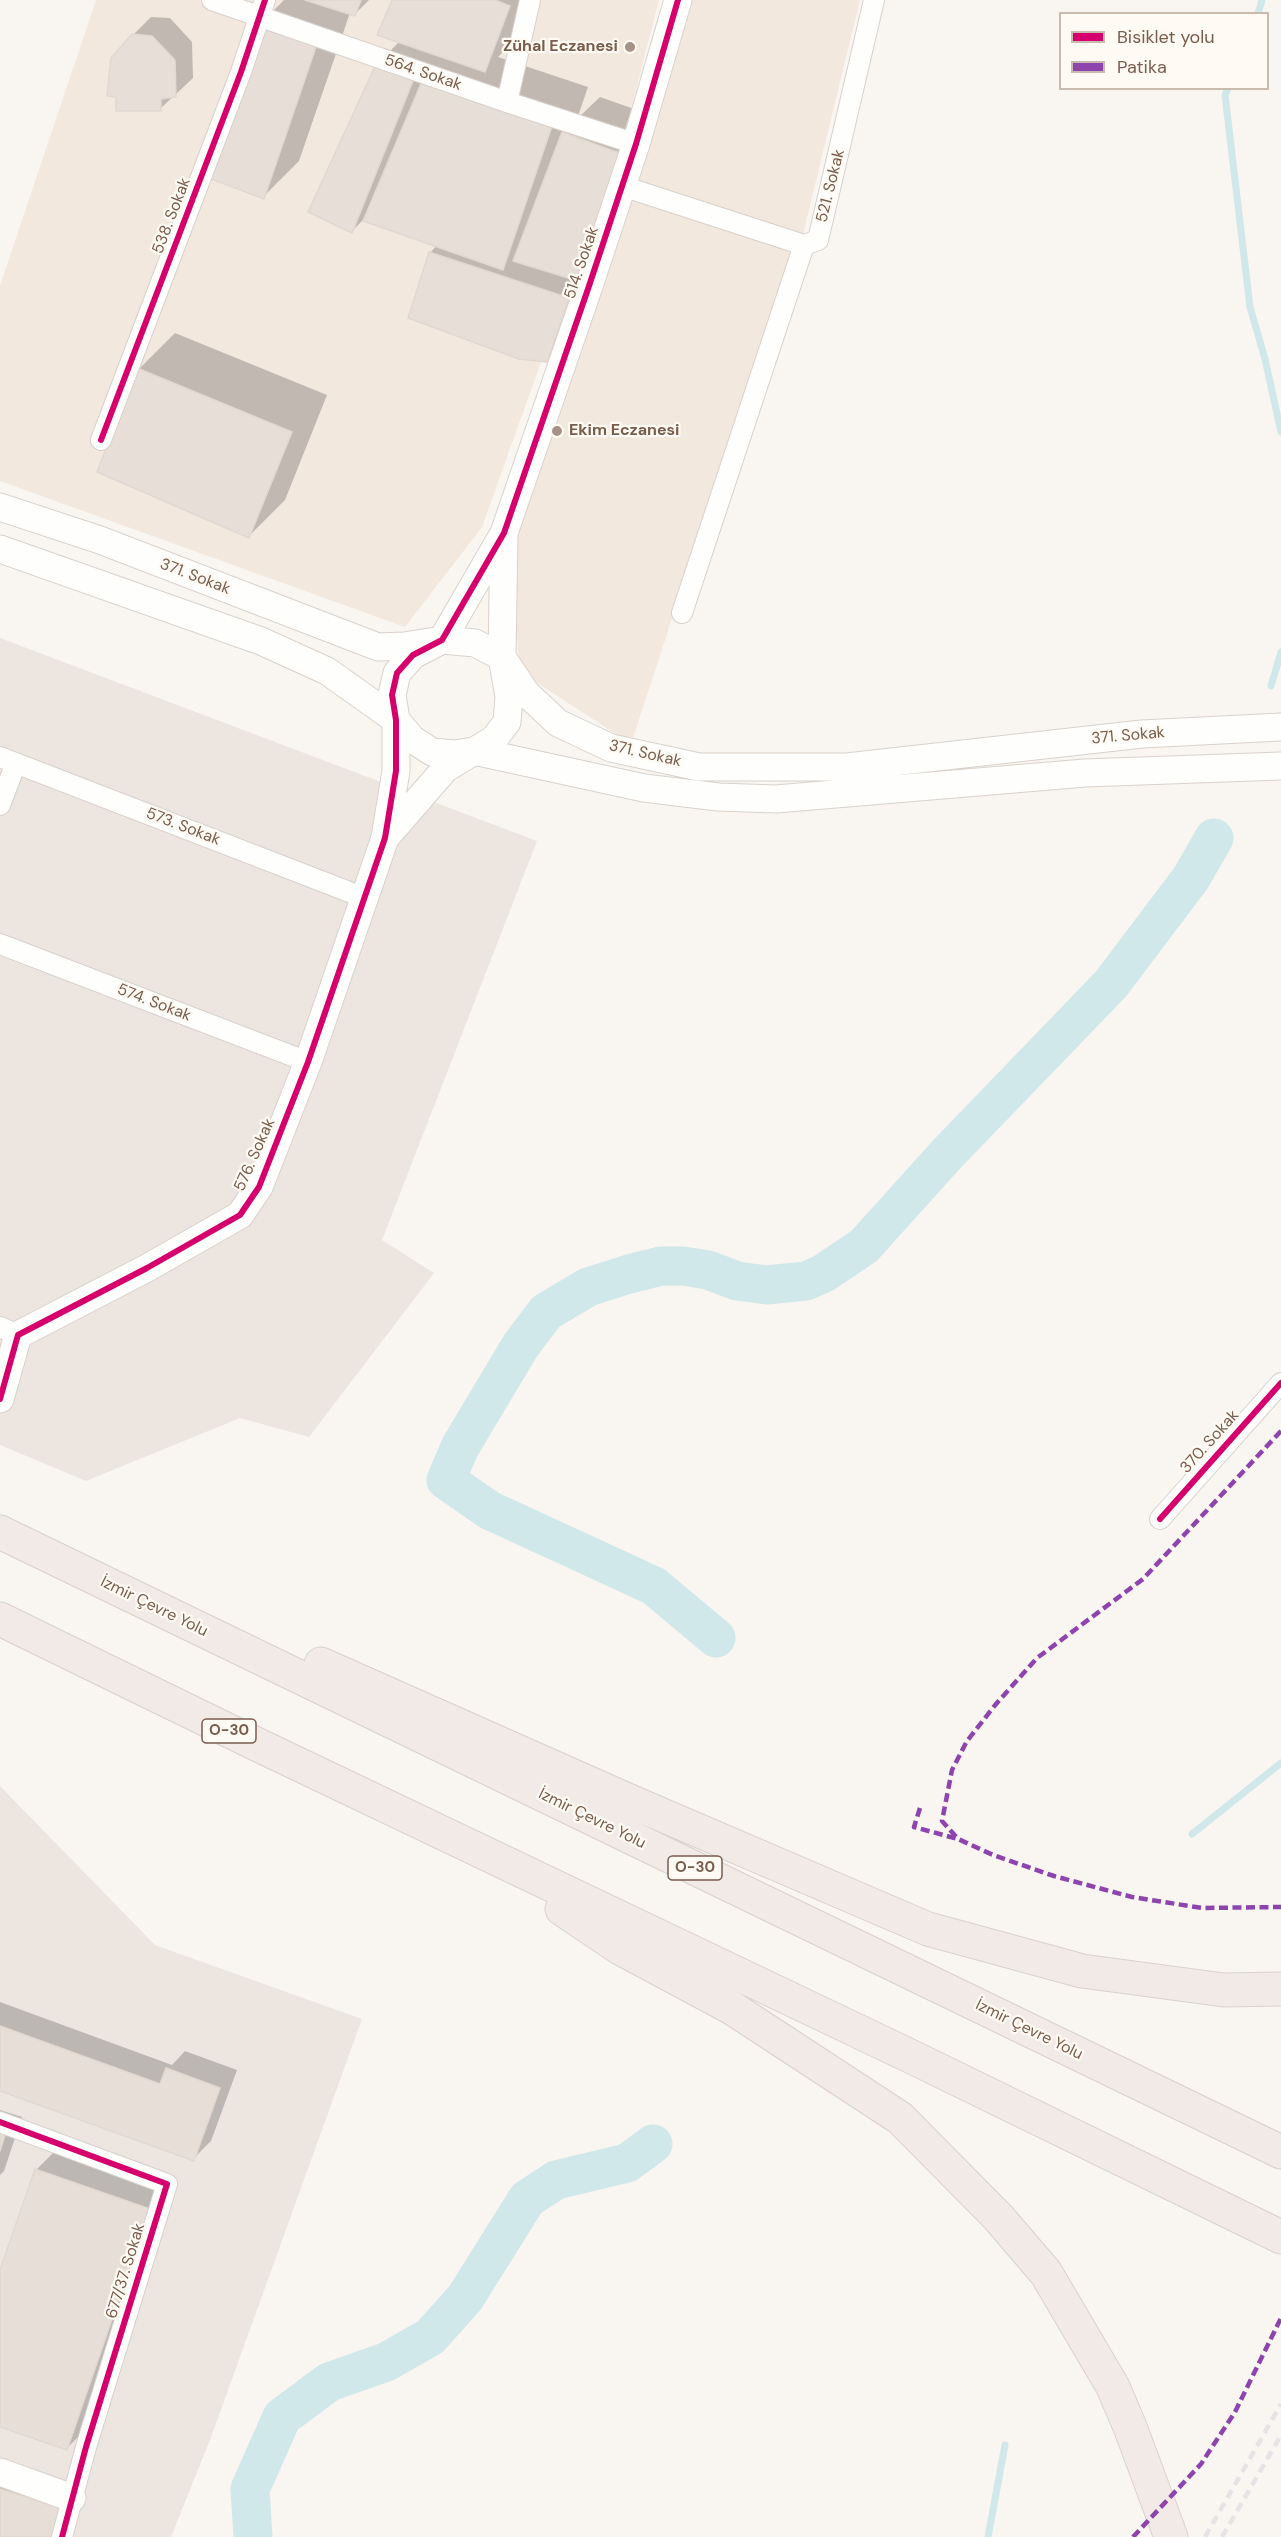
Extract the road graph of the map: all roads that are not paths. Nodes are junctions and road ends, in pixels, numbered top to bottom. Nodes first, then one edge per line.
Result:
1 (212, 0) edge
2 (530, 0) edge
3 (678, 0) edge
4 (874, 0) edge
5 (262, 8) edge
6 (507, 102) junction
7 (636, 144) junction
8 (622, 186) junction
9 (804, 246) junction
10 (101, 440) dead end
11 (0, 507) edge
12 (504, 533) junction
13 (0, 549) edge
14 (682, 613) dead end
15 (441, 640) junction
16 (502, 657) junction
17 (396, 720) junction
18 (1281, 727) edge
19 (474, 751) junction
20 (8, 760) edge
21 (1281, 766) edge
22 (0, 805) edge
23 (385, 838) junction
24 (365, 898) junction
25 (0, 944) edge
26 (308, 1062) junction
27 (9, 1331) edge
28 (1281, 1383) edge
29 (0, 1399) edge
30 (1160, 1519) dead end
31 (0, 1532) edge
32 (119, 1590) junction
33 (0, 1619) edge
34 (460, 1841) junction
35 (1281, 1989) edge
36 (0, 2121) edge
37 (1276, 2149) edge
38 (1281, 2237) edge
39 (0, 2472) edge
40 (72, 2498) junction
41 (62, 2537) edge
42 (1171, 2537) edge

1 - 5 street, 564. Sokak
2 - 6 street
3 - 7 main road, 514. Sokak
4 - 9 street, 521. Sokak
5 - 6 street, 564. Sokak
5 - 10 street, 538. Sokak
6 - 7 street, 564. Sokak
7 - 8 main road, 514. Sokak
8 - 9 street
8 - 12 main road, 514. Sokak
9 - 14 street
11 - 15 main road, 371. Sokak
12 - 15 main road
12 - 16 main road
13 - 17 main road, 371. Sokak
15 - 16 main road, 371. Sokak
15 - 17 main road
16 - 18 main road, 371. Sokak
16 - 19 main road
17 - 19 main road, 371. Sokak
17 - 23 main road
19 - 21 main road, 371. Sokak
19 - 23 main road
20 - 22 street
20 - 24 street, 573. Sokak
23 - 24 main road, 576. Sokak
24 - 26 main road, 576. Sokak
25 - 26 street, 574. Sokak
26 - 27 main road, 576. Sokak
27 - 29 main road, 576. Sokak
28 - 30 street, 370. Sokak
31 - 32 highway, İzmir Çevre Yolu / O-30
32 - 35 highway
32 - 37 highway, İzmir Çevre Yolu / O-30
33 - 34 highway, O-30
34 - 38 highway, O-30
34 - 42 highway
36 - 40 street, 677/37. Sokak
39 - 40 main road
40 - 41 street, 677/37. Sokak

